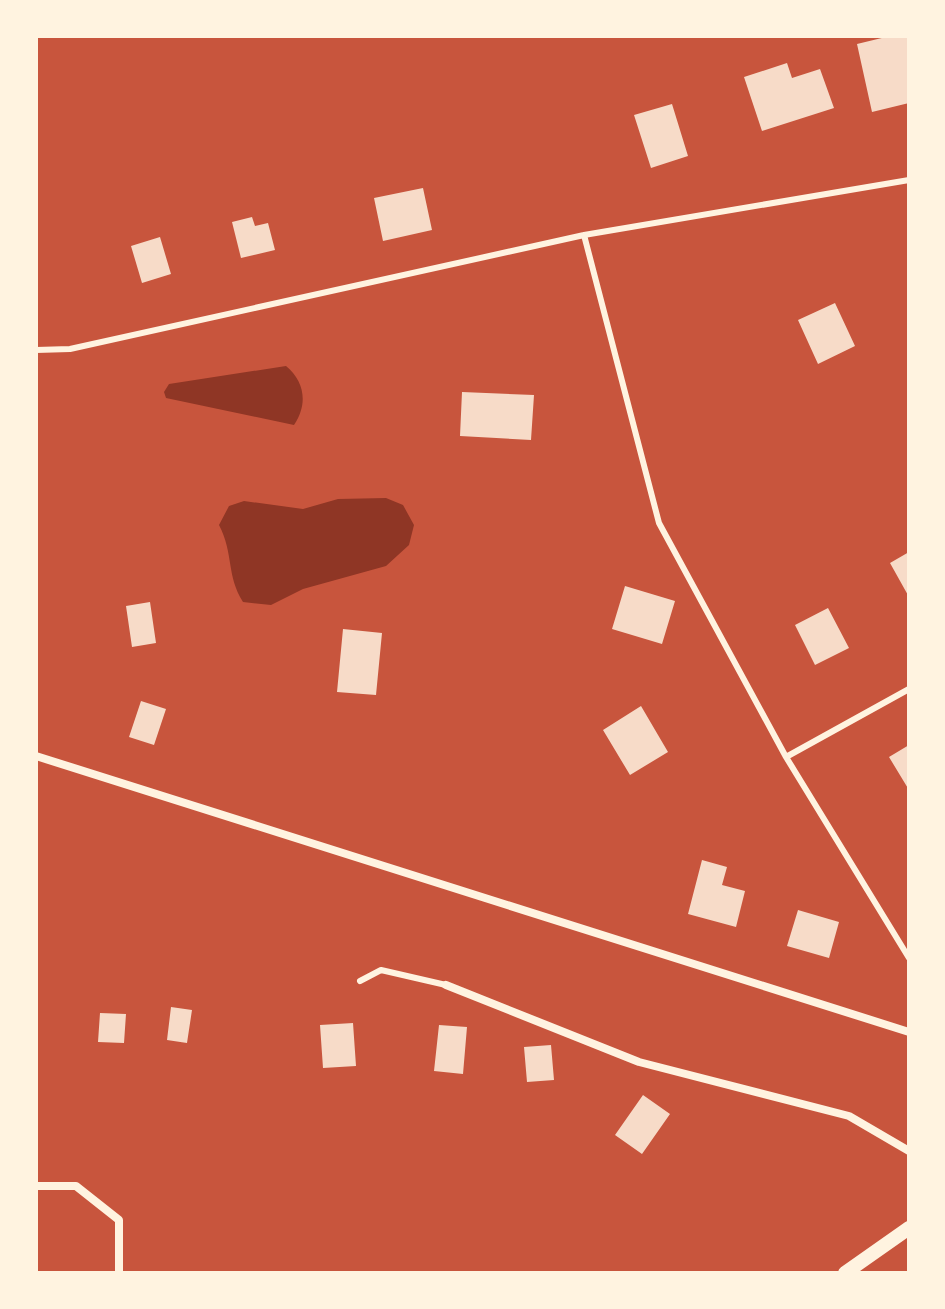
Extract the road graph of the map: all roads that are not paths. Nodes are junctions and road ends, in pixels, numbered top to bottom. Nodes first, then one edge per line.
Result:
1 (909, 180) edge
2 (584, 235) junction
3 (36, 350) edge
4 (909, 689) edge
5 (36, 756) edge
6 (786, 757) junction
7 (909, 958) edge
8 (360, 981) dead end
9 (446, 985) joint
10 (909, 1032) edge
11 (909, 1151) edge
12 (36, 1186) edge
13 (909, 1228) edge
14 (119, 1273) edge
15 (845, 1273) edge

1 - 2 lane
2 - 3 lane
2 - 6 lane
4 - 6 lane
5 - 10 street
6 - 7 lane
8 - 9 lane
9 - 11 street
12 - 14 street
13 - 15 street

